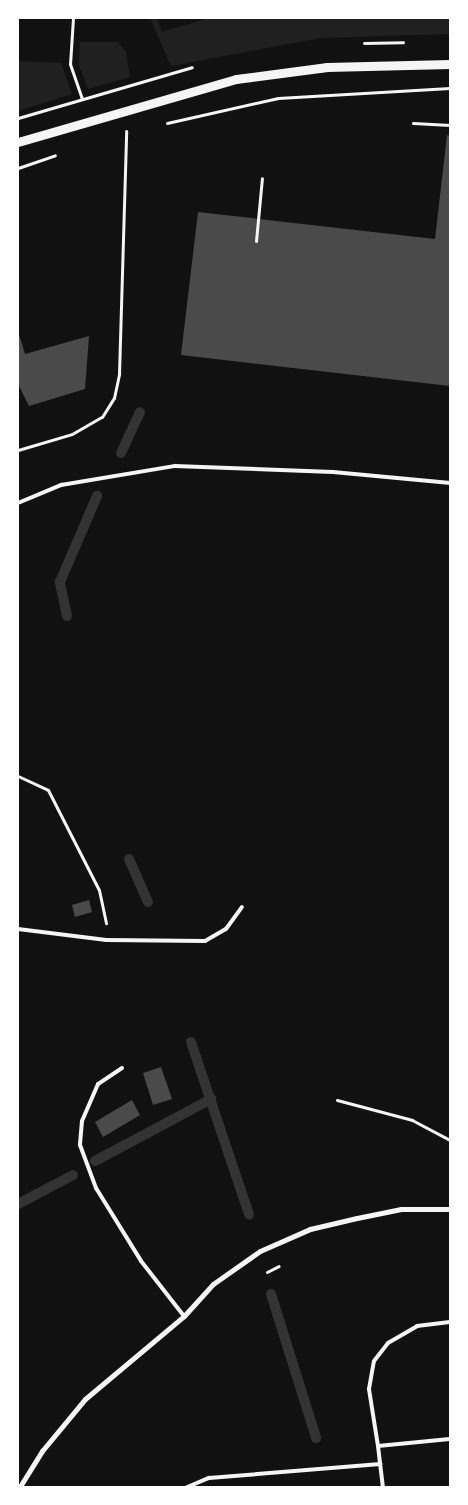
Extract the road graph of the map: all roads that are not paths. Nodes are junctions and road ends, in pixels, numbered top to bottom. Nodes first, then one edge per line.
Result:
1 (450, 64) edge
2 (18, 142) edge
3 (450, 483) edge
4 (18, 503) edge
5 (242, 907) dead end
6 (18, 929) edge
7 (122, 1068) dead end
8 (450, 1210) edge
9 (184, 1316) junction
10 (450, 1322) edge
11 (450, 1439) edge
12 (378, 1446) junction
13 (380, 1464) junction
14 (19, 1488) edge
15 (185, 1488) edge
16 (382, 1488) edge

1 - 2 street
3 - 4 lane
5 - 6 lane
7 - 9 lane
8 - 9 street
9 - 14 street
10 - 12 lane
11 - 12 lane
12 - 13 lane
13 - 15 lane
13 - 16 lane

